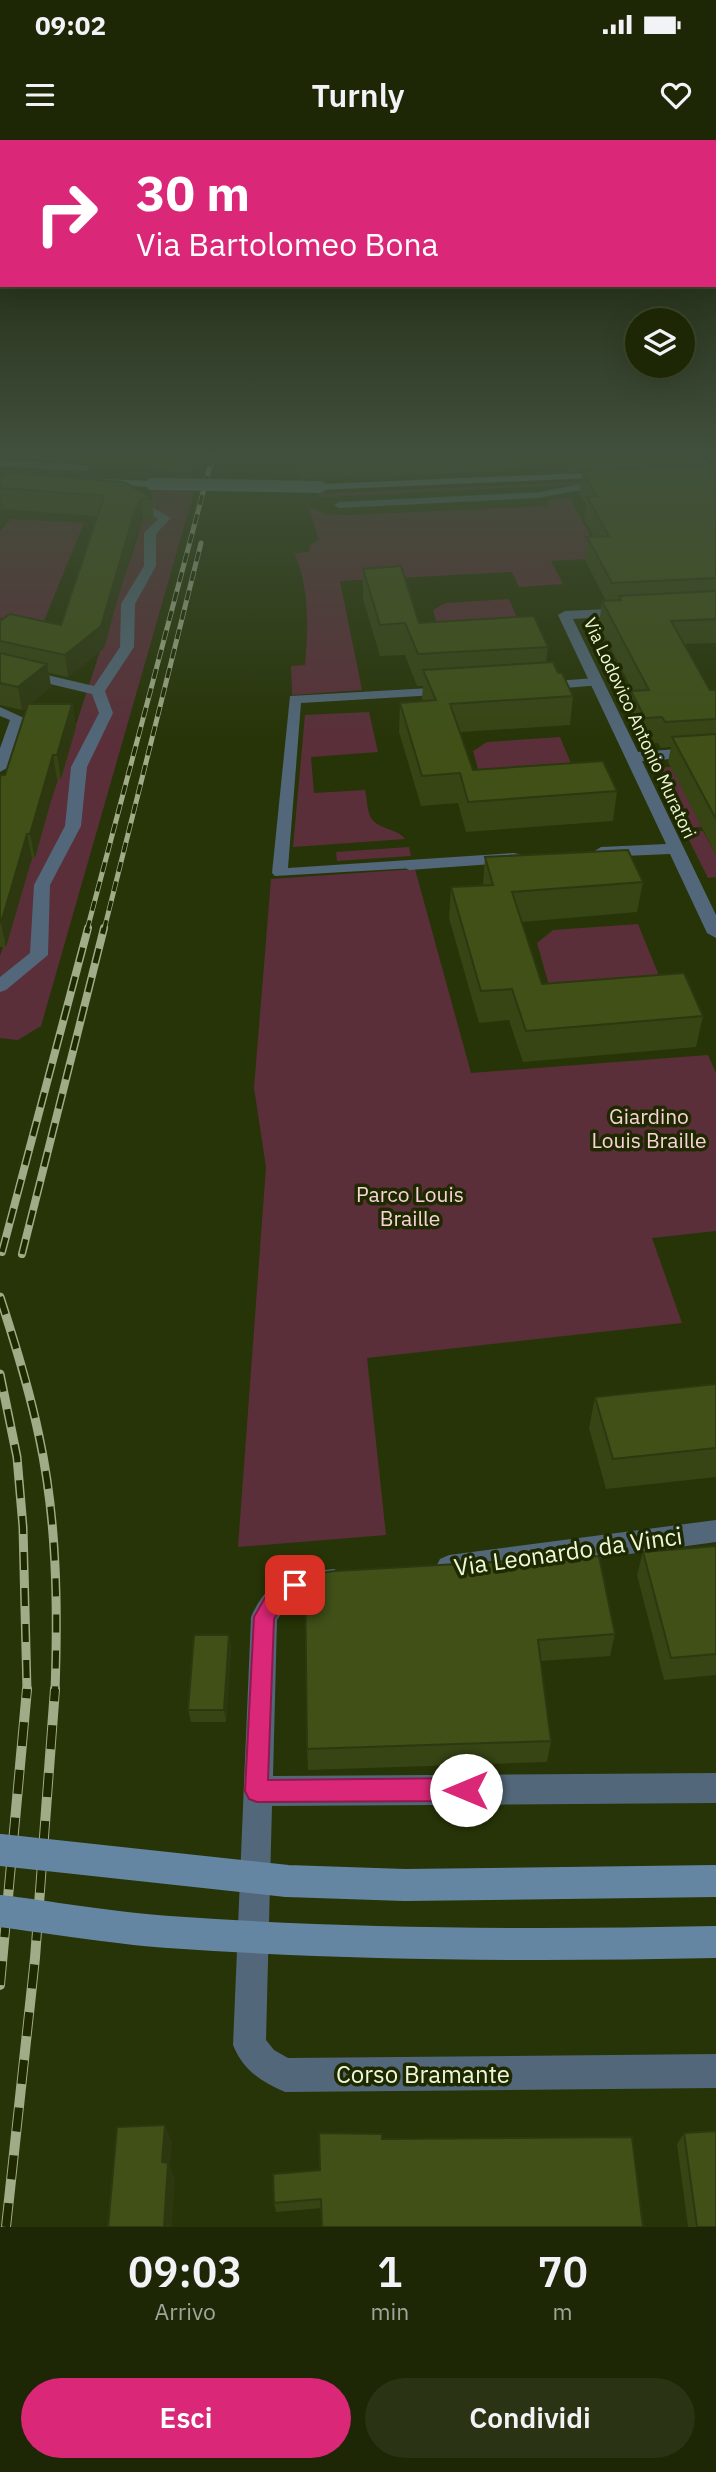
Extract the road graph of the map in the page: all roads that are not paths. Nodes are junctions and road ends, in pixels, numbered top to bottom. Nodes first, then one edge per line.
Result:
1 (150, 548) edge
2 (647, 611) edge
3 (0, 668) edge
4 (596, 682) junction
5 (532, 686) edge
6 (465, 690) edge
7 (97, 691) junction
8 (0, 711) edge
9 (716, 751) edge
10 (631, 757) junction
11 (0, 768) edge
12 (676, 849) junction
13 (588, 852) edge
14 (533, 856) edge
15 (409, 865) joint
16 (716, 933) edge
17 (0, 986) edge
18 (716, 1531) edge
19 (428, 1569) edge
20 (361, 1578) edge
21 (716, 1787) edge
22 (257, 1791) junction
23 (0, 1850) edge
24 (716, 1881) edge
25 (0, 1911) edge
26 (716, 1942) edge
27 (716, 2071) edge

1 - 7 street
2 - 4 street, Via Lodovico Antonio Muratori
3 - 7 street
4 - 5 lane
4 - 10 street, Via Lodovico Antonio Muratori
6 - 15 lane
7 - 17 street
8 - 11 lane
9 - 10 street
10 - 12 street, Via Lodovico Antonio Muratori
12 - 13 street
12 - 16 street, Via Lodovico Antonio Muratori
14 - 15 street
18 - 19 street, Via Leonardo da Vinci
20 - 22 street, Corso Bramante
21 - 22 street
22 - 27 street, Corso Bramante
23 - 24 street, bridge
25 - 26 street, bridge

